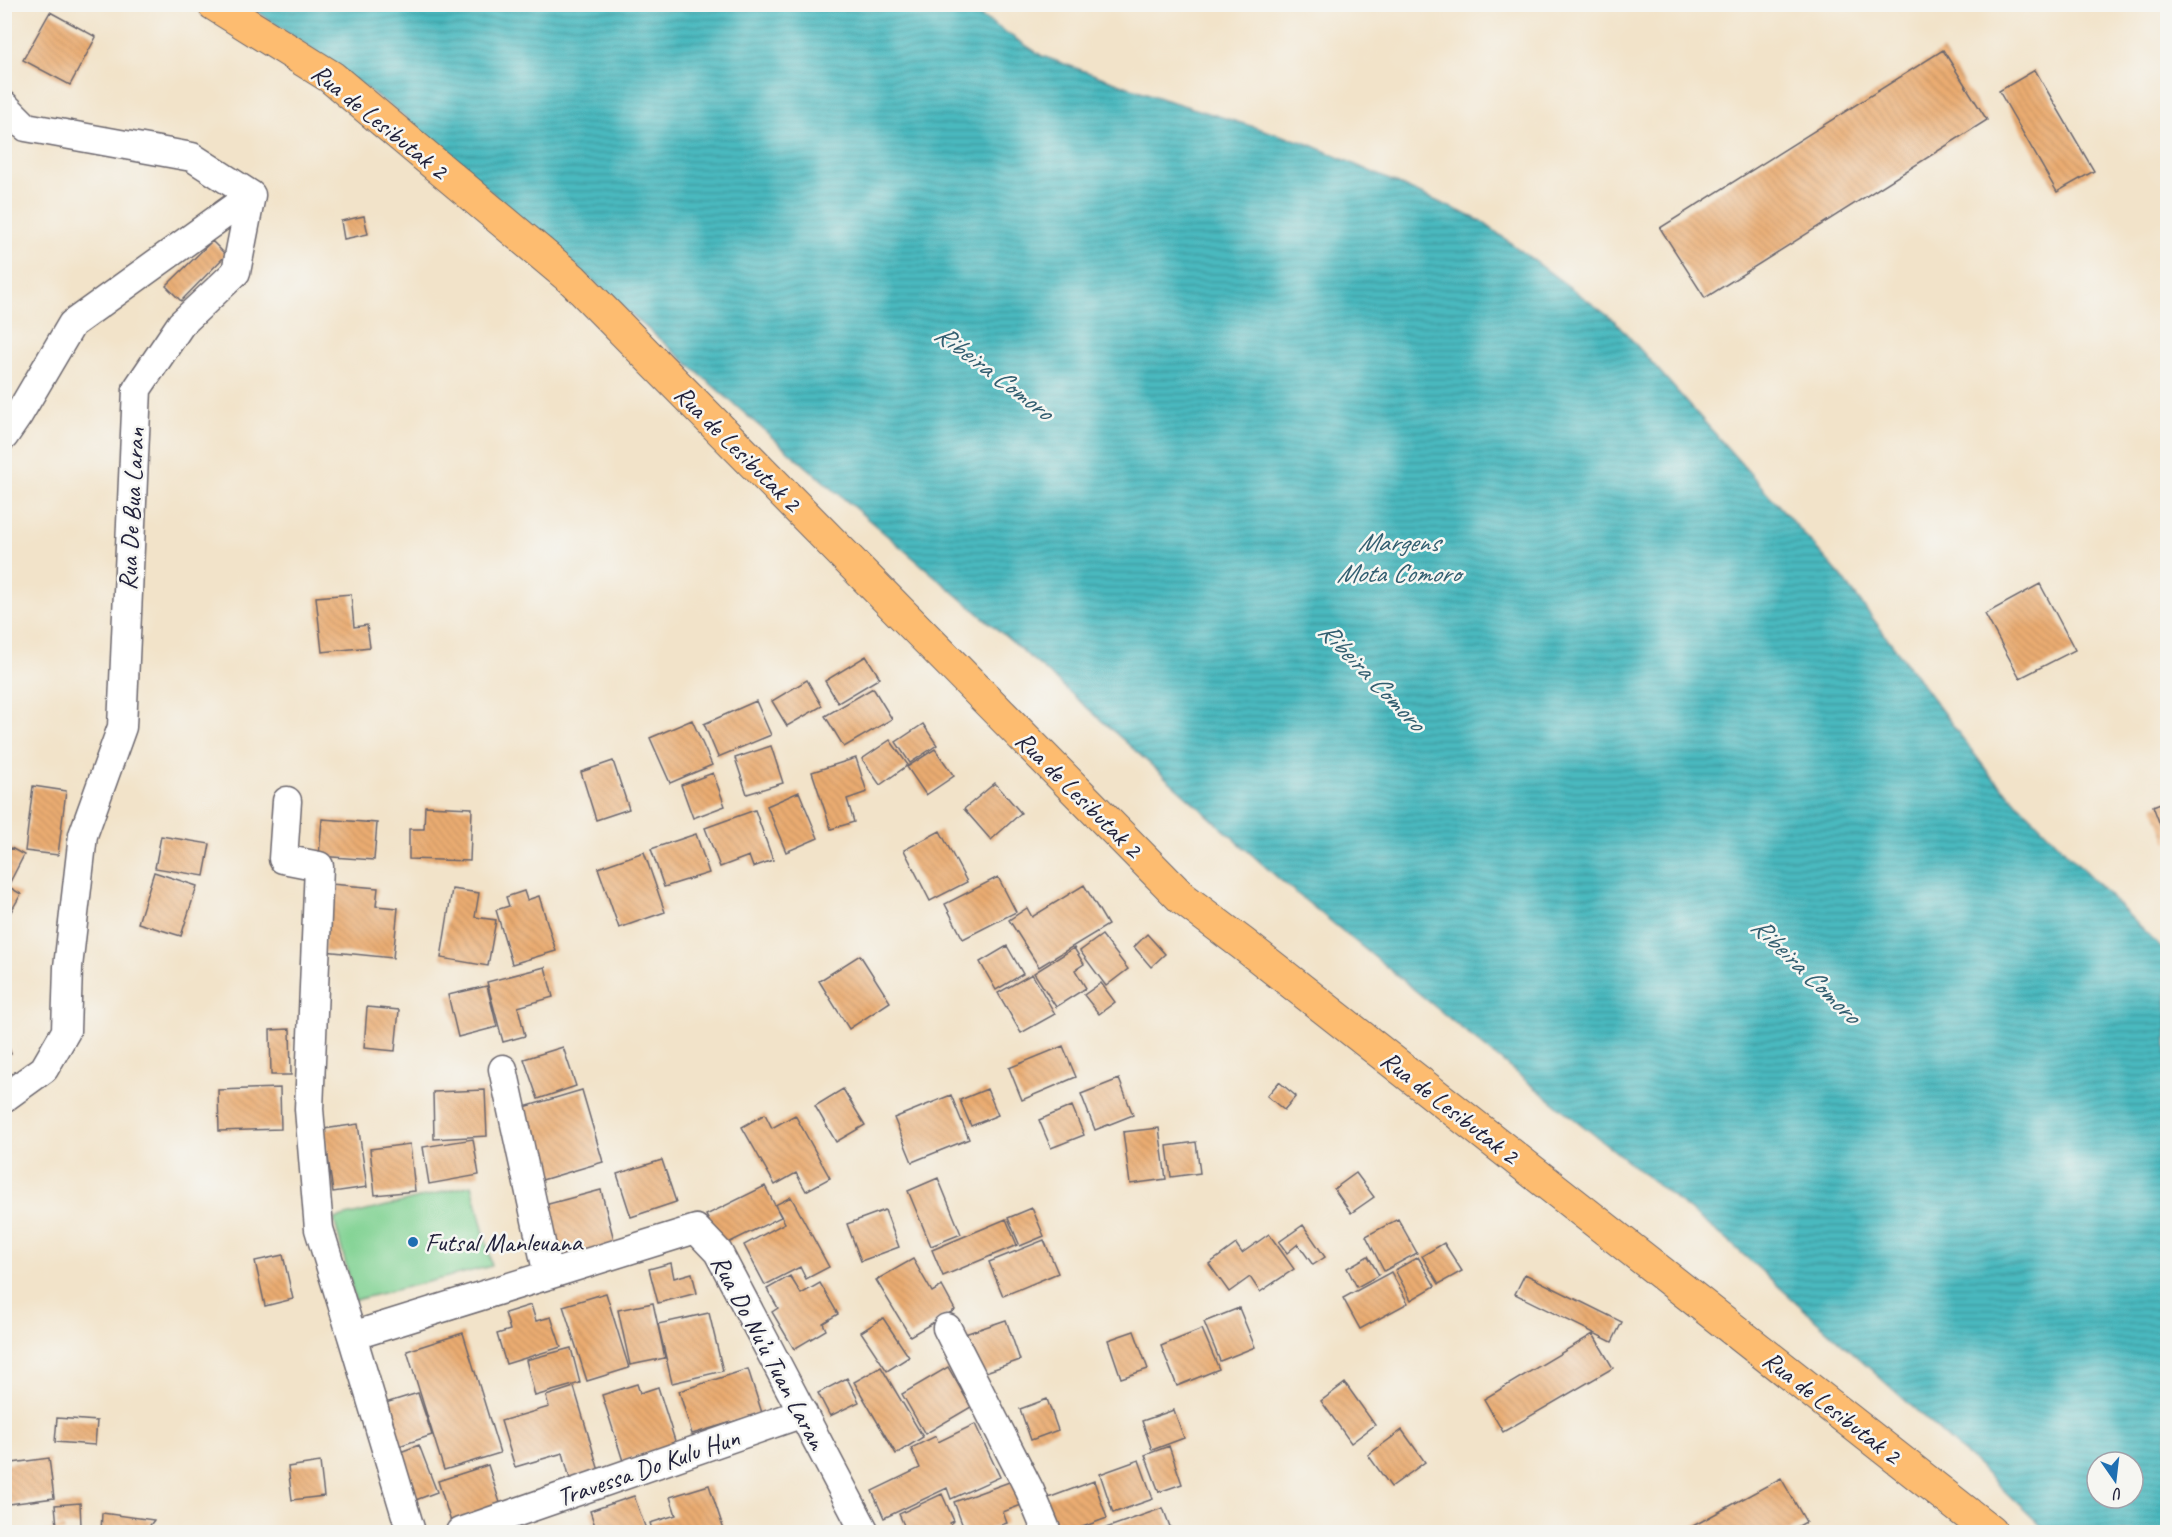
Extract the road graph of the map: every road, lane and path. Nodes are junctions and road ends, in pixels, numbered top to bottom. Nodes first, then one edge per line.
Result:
1 (214, 4) edge
2 (4, 105) edge
3 (251, 195) junction
4 (4, 435) edge
5 (287, 801) dead end
6 (503, 1069) dead end
7 (4, 1098) edge
8 (548, 1275) junction
9 (946, 1328) dead end
10 (352, 1336) junction
11 (803, 1413) junction
12 (411, 1533) edge
13 (460, 1533) edge
14 (865, 1533) edge
15 (1047, 1533) edge
16 (1991, 1533) edge

1 - 16 main road, Rua de Lesibutak 2
2 - 3 street
3 - 4 street
3 - 7 street, Rua De Bua Laran
5 - 10 street
6 - 8 street
8 - 10 street, Rua Do Nu’u Tuan Laran
8 - 11 street, Rua Do Nu’u Tuan Laran
9 - 15 street
10 - 12 street
11 - 13 street, Travessa Do Kulu Hun
11 - 14 street, Rua Do Nu’u Tuan Laran

